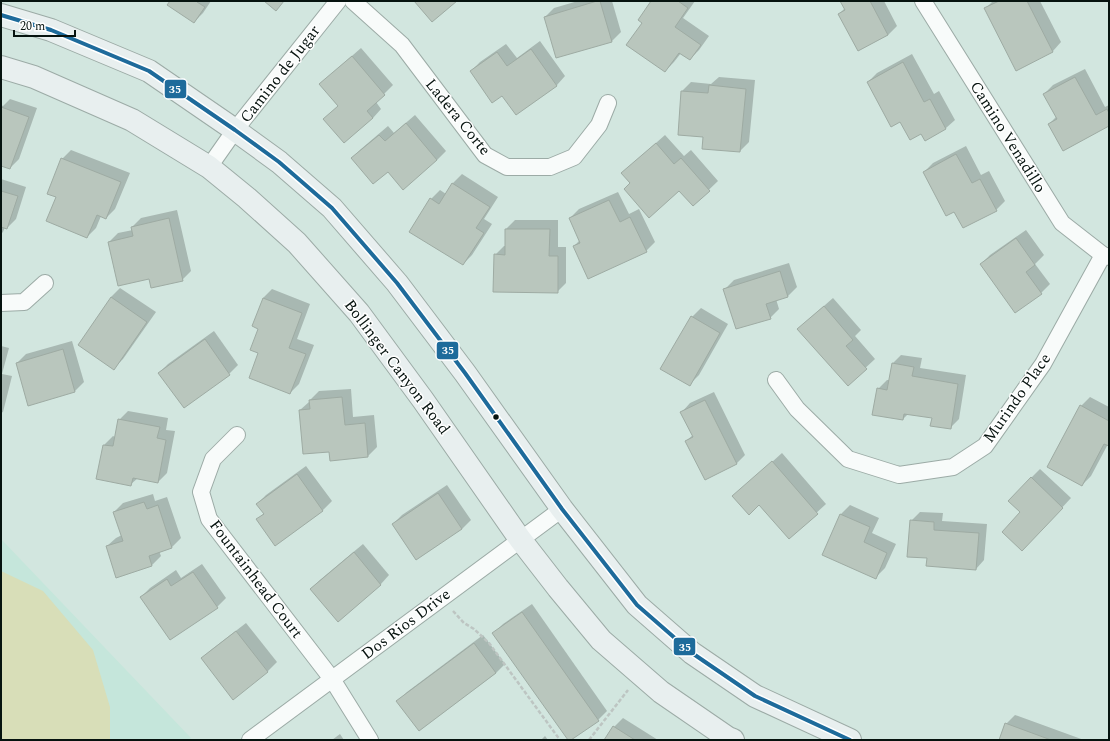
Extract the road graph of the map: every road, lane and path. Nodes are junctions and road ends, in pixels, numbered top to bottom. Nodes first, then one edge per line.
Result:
1 (338, 1) edge
2 (353, 1) edge
3 (923, 1) edge
4 (1, 15) edge
5 (1, 67) edge
6 (608, 102) dead end
7 (235, 130) junction
8 (209, 168) junction
9 (1106, 256) edge
10 (45, 283) dead end
11 (1, 303) edge
12 (776, 380) dead end
13 (237, 435) dead end
14 (562, 509) junction
15 (520, 539) junction
16 (440, 599) junction
17 (641, 674) junction
18 (332, 679) junction
19 (250, 740) edge
20 (370, 740) edge
21 (560, 740) edge
22 (589, 740) edge
23 (733, 740) edge
24 (850, 740) edge

1 - 7 street, Camino de Jugar
2 - 6 street, Ladera Corte
3 - 9 street, Camino Venadillo
4 - 7 main road
5 - 8 main road, Bollinger Canyon Road
7 - 8 street, Camino de Jugar
7 - 14 main road
8 - 15 main road, Bollinger Canyon Road
9 - 12 street, Murindo Place
10 - 11 street
13 - 18 street, Fountainhead Court
14 - 15 street, Dos Rios Drive
14 - 24 main road
15 - 16 street, Dos Rios Drive
15 - 17 main road, Bollinger Canyon Road
16 - 18 street, Dos Rios Drive
16 - 21 path
17 - 22 path
17 - 23 main road, Bollinger Canyon Road
18 - 19 street, Dos Rios Drive
18 - 20 street, Fountainhead Court

